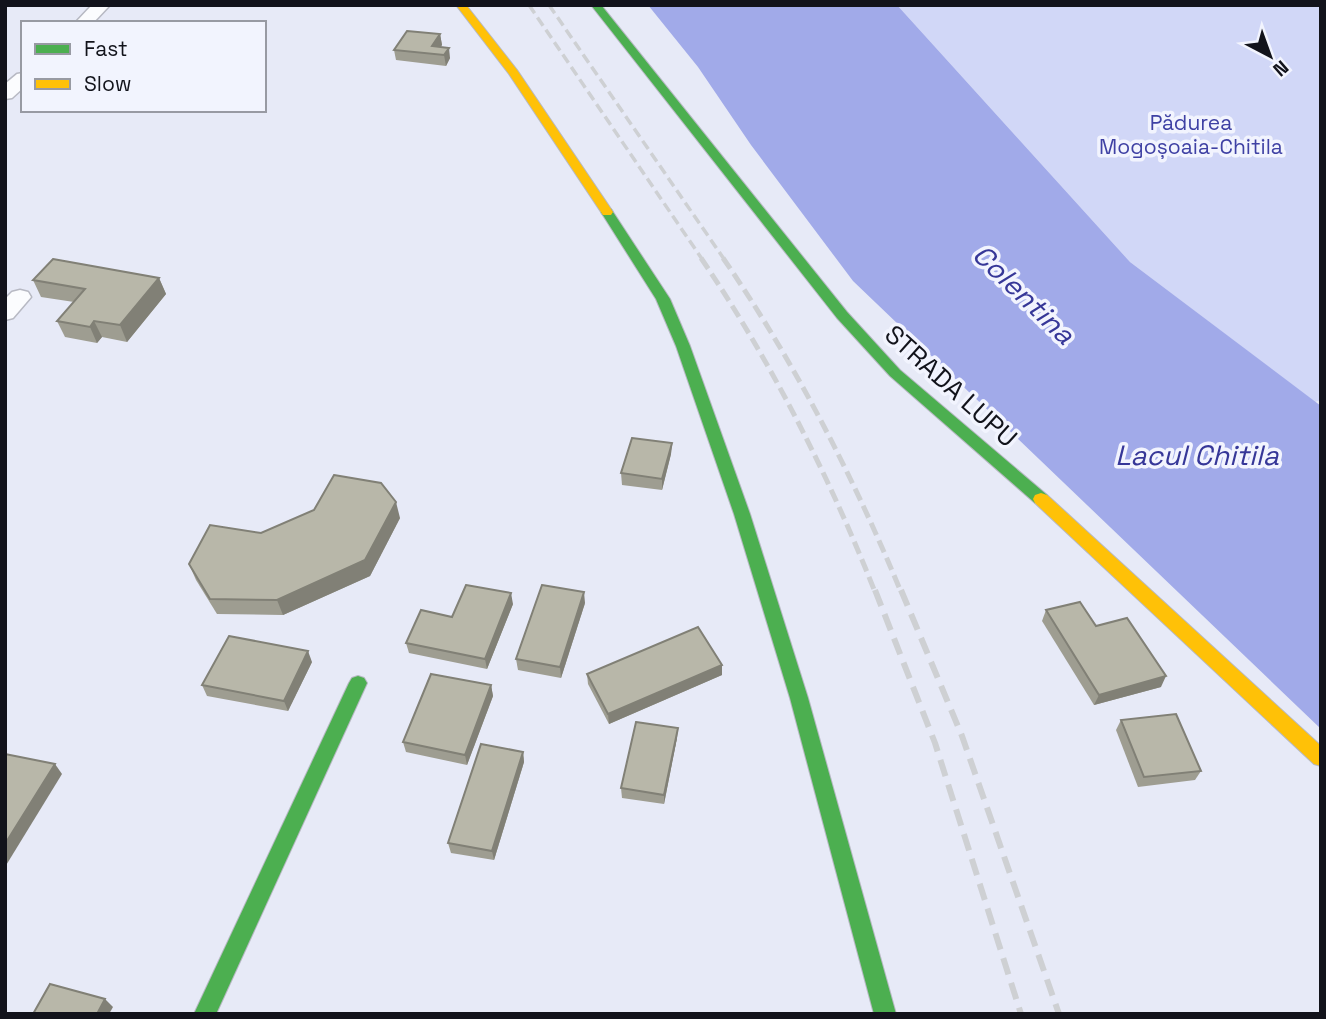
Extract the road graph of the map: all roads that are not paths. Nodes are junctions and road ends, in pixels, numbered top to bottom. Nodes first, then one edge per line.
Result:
1 (102, 5) edge
2 (461, 5) edge
3 (596, 5) edge
4 (85, 21) edge
5 (21, 80) edge
6 (5, 94) edge
7 (358, 683) dead end
8 (1321, 758) edge
9 (205, 1014) edge
10 (885, 1014) edge

1 - 4 street
2 - 10 street
3 - 8 street, STRADA LUPU
5 - 6 street
7 - 9 street

